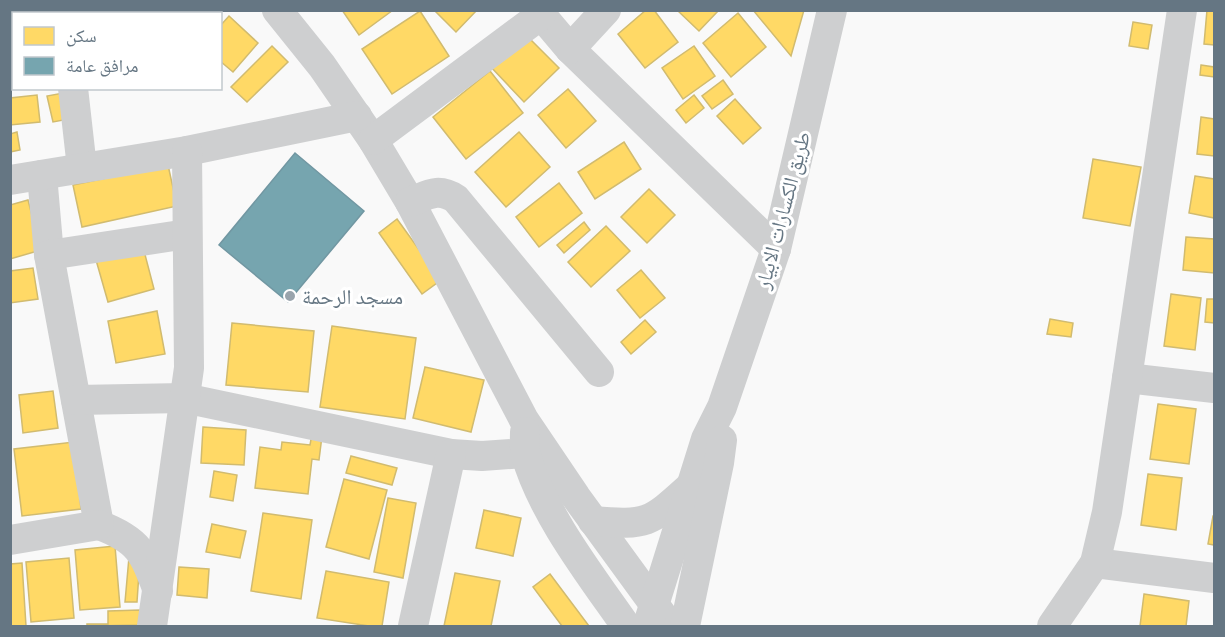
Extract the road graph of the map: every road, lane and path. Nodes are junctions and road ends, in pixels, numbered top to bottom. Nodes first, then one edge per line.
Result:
1 (277, 10) edge
2 (606, 10) edge
3 (832, 10) edge
4 (1182, 10) edge
5 (539, 13) edge
6 (570, 49) junction
7 (73, 90) edge
8 (365, 128) junction
9 (187, 151) junction
10 (82, 168) junction
11 (42, 175) junction
12 (10, 180) edge
13 (410, 202) junction
14 (187, 234) junction
15 (776, 249) junction
16 (49, 255) junction
17 (599, 372) dead end
18 (1127, 378) junction
19 (1215, 388) edge
20 (184, 398) junction
21 (76, 399) junction
22 (722, 407) junction
23 (524, 420) junction
24 (525, 453) junction
25 (451, 454) junction
26 (692, 485) junction
27 (593, 521) junction
28 (99, 525) junction
29 (10, 540) edge
30 (1095, 563) junction
31 (1215, 578) edge
32 (158, 591) junction
33 (657, 619) edge
34 (152, 627) edge
35 (413, 627) edge
36 (626, 627) edge
37 (685, 627) edge
38 (1052, 627) edge

1 - 8 street
2 - 6 street
3 - 15 street, طريق الكسارات الابيار
4 - 18 street
5 - 6 street
5 - 8 street
6 - 15 street
7 - 10 street
8 - 9 street
8 - 13 street
9 - 10 street
9 - 14 street
10 - 11 street
11 - 12 street
11 - 16 street
13 - 17 street
13 - 23 street
14 - 16 street
14 - 20 street
15 - 22 street, طريق الكسارات الابيار
16 - 21 street
18 - 19 street
18 - 30 street
20 - 21 street
20 - 25 street
20 - 32 street
21 - 28 street
22 - 26 street, طريق الكسارات الابيار
22 - 37 street, طريق الكسارات الابيار
23 - 24 street
23 - 27 street
24 - 25 street
24 - 36 street
25 - 35 street
26 - 27 street
26 - 33 street, طريق الكسارات الابيار
27 - 33 street
28 - 29 street
28 - 32 street
30 - 31 street
30 - 38 street
32 - 34 street

